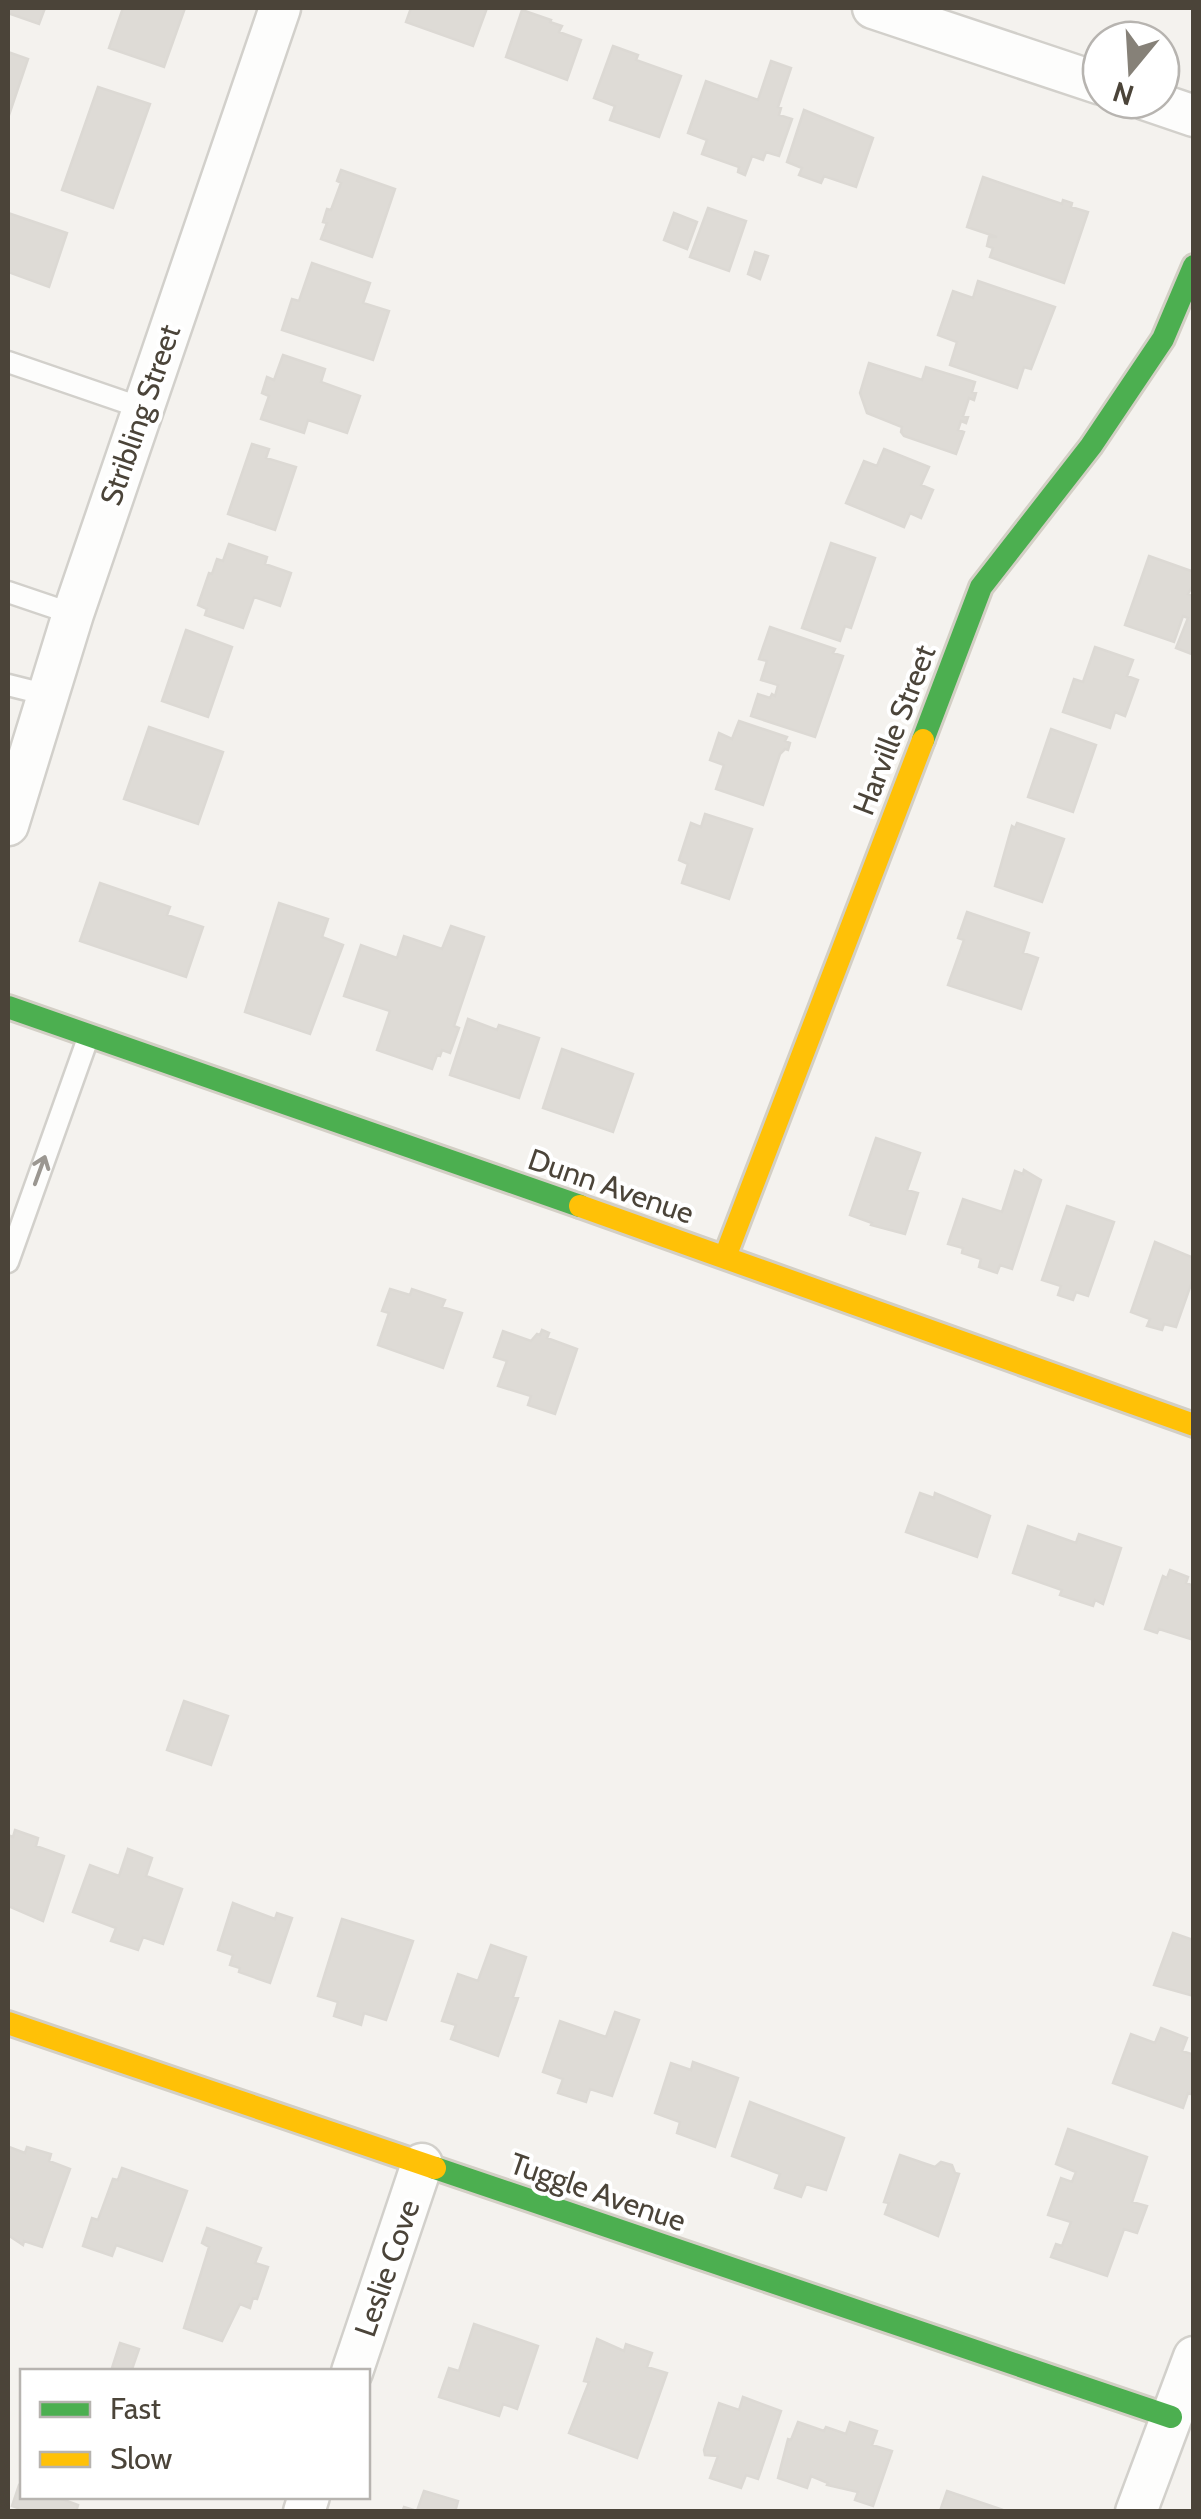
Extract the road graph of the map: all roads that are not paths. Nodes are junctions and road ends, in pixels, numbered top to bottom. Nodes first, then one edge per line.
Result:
1 (280, 8) edge
2 (873, 8) edge
3 (1081, 77) edge
4 (1194, 266) edge
5 (8, 362) edge
6 (142, 408) junction
7 (8, 592) edge
8 (73, 614) junction
9 (8, 685) edge
10 (48, 695) junction
11 (8, 825) edge
12 (8, 1008) edge
13 (88, 1036) junction
14 (725, 1258) junction
15 (8, 1262) edge
16 (1194, 1425) edge
17 (8, 2023) edge
18 (422, 2164) junction
19 (1194, 2357) edge
20 (353, 2369) edge
21 (1170, 2416) junction
22 (1136, 2512) edge

1 - 6 street, Stribling Street
2 - 3 street
4 - 14 street, Harville Street
5 - 6 lane
6 - 8 street, Stribling Street
7 - 8 lane
8 - 10 street, Stribling Street
9 - 10 lane
10 - 11 street, Stribling Street
12 - 13 street, Dunn Avenue
13 - 14 street, Dunn Avenue
15 -> 13 lane
14 - 16 street, Dunn Avenue
17 - 18 street, Tuggle Avenue
18 - 20 street, Leslie Cove
18 - 21 street, Tuggle Avenue
19 - 21 street
21 - 22 street

